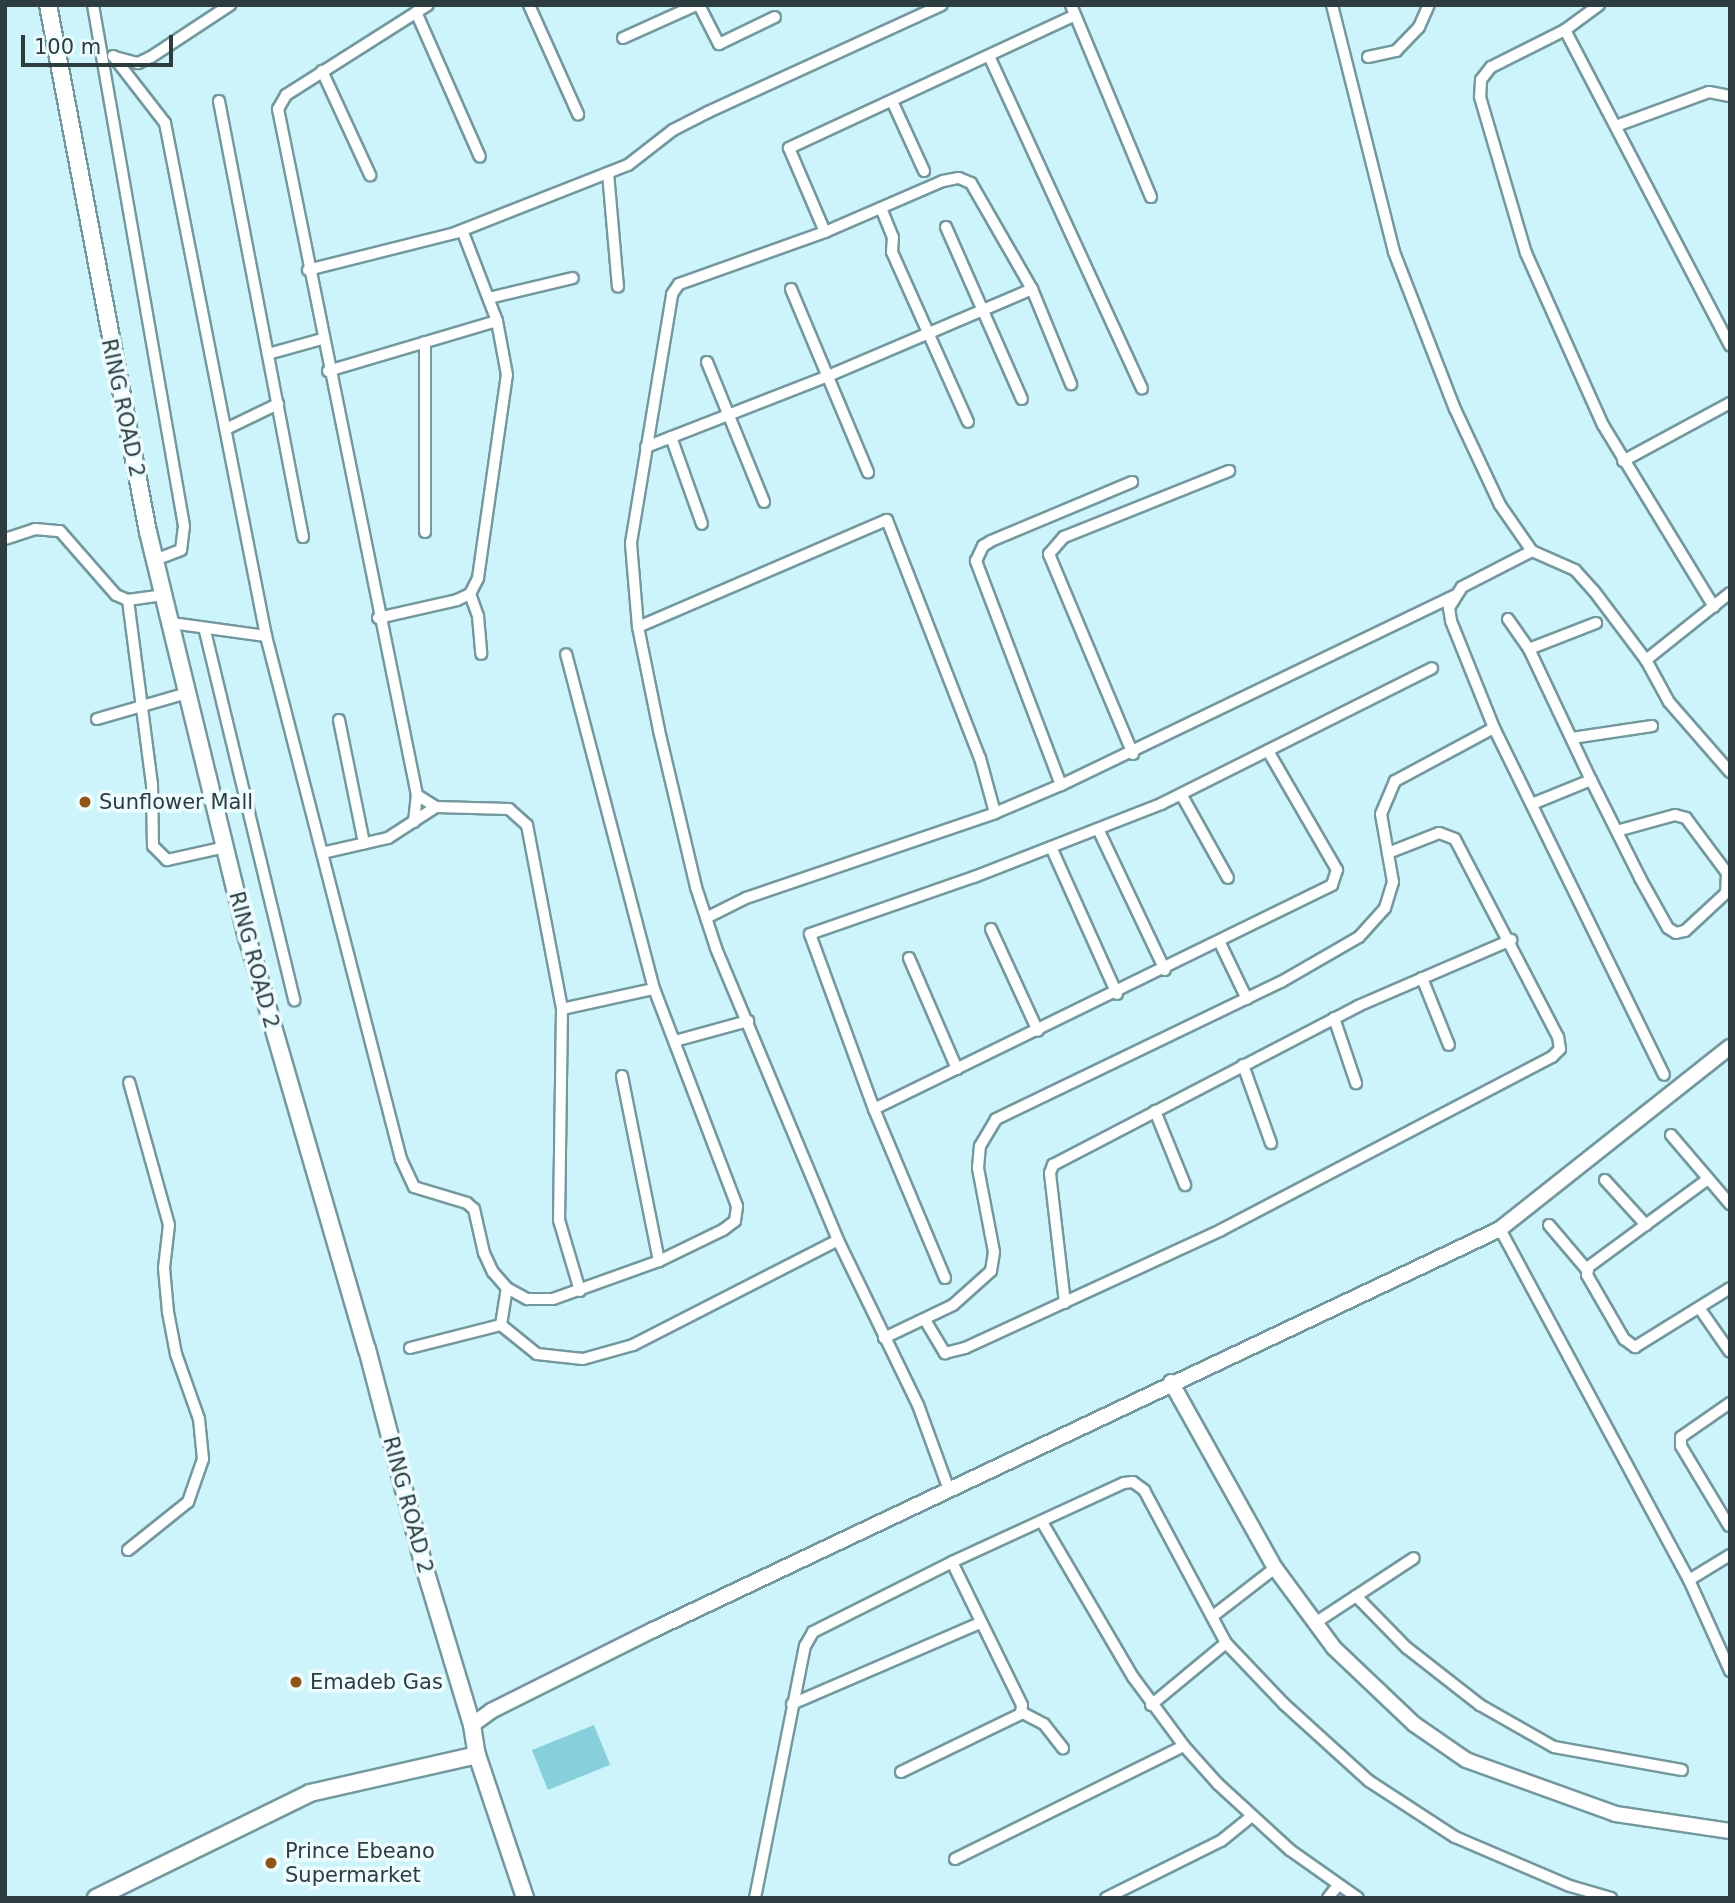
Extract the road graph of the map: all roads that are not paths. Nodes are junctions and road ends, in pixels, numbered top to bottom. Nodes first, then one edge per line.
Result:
1 (48, 5) edge
2 (93, 5) edge
3 (230, 5) edge
4 (428, 5) edge
5 (529, 5) edge
6 (698, 5) edge
7 (942, 5) edge
8 (1332, 5) edge
9 (1429, 5) edge
10 (1599, 5) edge
11 (1073, 10) edge
12 (416, 12) junction
13 (775, 18) dead end
14 (1565, 30) junction
15 (623, 38) dead end
16 (102, 40) junction
17 (113, 56) junction
18 (989, 56) junction
19 (1368, 57) dead end
20 (322, 71) junction
21 (1730, 96) edge
22 (892, 101) junction
23 (219, 102) dead end
24 (578, 114) dead end
25 (1616, 126) junction
26 (480, 157) dead end
27 (925, 172) dead end
28 (608, 173) junction
29 (370, 175) dead end
30 (1150, 197) dead end
31 (881, 208) junction
32 (946, 227) dead end
33 (462, 230) junction
34 (825, 232) junction
35 (308, 270) junction
36 (573, 278) dead end
37 (618, 287) dead end
38 (790, 289) dead end
39 (1032, 289) junction
40 (489, 298) junction
41 (984, 312) junction
42 (497, 321) junction
43 (927, 335) junction
44 (322, 339) junction
45 (425, 342) junction
46 (1730, 345) edge
47 (268, 354) junction
48 (707, 362) dead end
49 (328, 371) junction
50 (826, 377) junction
51 (1071, 384) dead end
52 (1142, 389) dead end
53 (1022, 399) dead end
54 (1730, 403) edge
55 (278, 404) junction
56 (732, 414) junction
57 (968, 422) dead end
58 (226, 429) junction
59 (671, 437) junction
60 (646, 447) junction
61 (1623, 461) junction
62 (1229, 471) dead end
63 (868, 472) dead end
64 (1132, 482) dead end
65 (764, 502) dead end
66 (702, 524) dead end
67 (425, 532) dead end
68 (303, 537) dead end
69 (5, 539) edge
70 (1532, 551) junction
71 (155, 560) junction
72 (1730, 593) edge
73 (470, 594) junction
74 (163, 595) junction
75 (1454, 596) junction
76 (128, 600) junction
77 (1714, 607) junction
78 (378, 618) junction
79 (1508, 618) dead end
80 (171, 623) junction
81 (1596, 623) dead end
82 (638, 626) junction
83 (205, 631) junction
84 (265, 636) junction
85 (1529, 649) junction
86 (481, 654) dead end
87 (566, 654) dead end
88 (1646, 660) junction
89 (1432, 668) dead end
90 (187, 693) junction
91 (142, 705) junction
92 (97, 719) dead end
93 (339, 720) dead end
94 (1652, 726) dead end
95 (1494, 728) junction
96 (1572, 738) junction
97 (1268, 751) junction
98 (1133, 754) junction
99 (1730, 772) edge
100 (1591, 780) junction
101 (1061, 785) junction
102 (1181, 794) junction
103 (417, 795) junction
104 (1532, 804) junction
105 (436, 807) junction
106 (995, 813) junction
107 (414, 822) junction
108 (1098, 829) junction
109 (1617, 831) junction
110 (364, 843) junction
111 (225, 847) junction
112 (1051, 847) junction
113 (322, 853) junction
114 (1388, 853) junction
115 (1228, 878) dead end
116 (706, 918) junction
117 (991, 929) dead end
118 (1511, 940) junction
119 (1220, 943) junction
120 (909, 958) dead end
121 (1166, 970) junction
122 (1422, 978) junction
123 (654, 989) junction
124 (1117, 994) junction
125 (1247, 999) junction
126 (294, 1000) dead end
127 (562, 1009) junction
128 (1334, 1018) junction
129 (748, 1020) junction
130 (1038, 1031) junction
131 (675, 1041) junction
132 (1449, 1045) dead end
133 (1730, 1047) edge
134 (1243, 1065) junction
135 (957, 1069) junction
136 (1664, 1075) dead end
137 (622, 1076) dead end
138 (129, 1082) dead end
139 (1356, 1083) dead end
140 (874, 1109) junction
141 (1154, 1111) junction
142 (1671, 1135) dead end
143 (1271, 1143) dead end
144 (1605, 1180) dead end
145 (1709, 1180) junction
146 (1185, 1185) dead end
147 (1730, 1204) edge
148 (1549, 1225) dead end
149 (1646, 1225) junction
150 (1500, 1229) junction
151 (838, 1240) junction
152 (659, 1261) junction
153 (1588, 1271) junction
154 (945, 1278) dead end
155 (507, 1288) junction
156 (1730, 1288) edge
157 (580, 1291) junction
158 (1065, 1303) junction
159 (1700, 1310) junction
160 (925, 1320) junction
161 (501, 1325) junction
162 (884, 1338) junction
163 (410, 1348) dead end
164 (1730, 1352) edge
165 (1171, 1382) junction
166 (1730, 1403) edge
167 (949, 1490) junction
168 (1042, 1522) junction
169 (1729, 1527) edge
170 (128, 1550) dead end
171 (1730, 1555) edge
172 (1414, 1558) dead end
173 (952, 1562) junction
174 (1275, 1568) junction
175 (1689, 1580) junction
176 (1356, 1596) junction
177 (1213, 1616) junction
178 (981, 1623) junction
179 (1315, 1623) junction
180 (1226, 1643) junction
181 (1730, 1671) edge
182 (792, 1704) junction
183 (1151, 1704) junction
184 (1021, 1712) junction
185 (472, 1725) junction
186 (1184, 1746) junction
187 (1063, 1748) dead end
188 (477, 1755) junction
189 (1682, 1770) dead end
190 (901, 1772) dead end
191 (1252, 1816) junction
192 (1730, 1831) edge
193 (955, 1859) dead end
194 (1338, 1885) junction
195 (96, 1898) edge
196 (526, 1898) edge
197 (755, 1898) edge
198 (1106, 1898) edge
199 (1328, 1898) edge
200 (1358, 1898) edge
201 (1611, 1898) edge

1 - 71 main road, RING ROAD 2
2 - 16 street
3 - 17 street
4 - 12 street
5 - 24 street
6 - 13 street
6 - 15 street
7 - 28 street
8 - 70 street
9 - 19 street
10 - 14 street
11 - 18 street
11 - 30 street
12 - 20 street
12 - 26 street
14 - 25 street
14 - 61 street
16 - 17 street
16 - 71 street
17 - 58 street
18 - 22 street
18 - 52 street
20 - 29 street
20 - 35 street
21 - 25 street
22 - 27 street
22 - 34 street
23 - 47 street
25 - 46 street
28 - 33 street
28 - 37 street
31 - 34 street
31 - 39 street
31 - 43 street
32 - 41 street
33 - 35 street
33 - 40 street
34 - 60 street
35 - 44 street
36 - 40 street
38 - 50 street
39 - 41 street
39 - 51 street
40 - 42 street
41 - 43 street
41 - 53 street
42 - 45 street
42 - 73 street
43 - 50 street
43 - 57 street
44 - 47 street
44 - 49 street
45 - 49 street
45 - 67 street
47 - 55 street
48 - 56 street
49 - 78 street
50 - 56 street
50 - 63 street
54 - 61 street
55 - 58 street
55 - 68 street
56 - 59 street
56 - 65 street
58 - 84 street
59 - 60 street
59 - 66 street
60 - 82 street
61 - 77 street
62 - 98 street
64 - 101 street
69 - 76 street
70 - 75 street
70 - 88 street
71 - 74 main road, RING ROAD 2
72 - 77 street
73 - 78 street
73 - 86 street
74 - 76 street
74 - 80 main road, RING ROAD 2
75 - 95 street
75 - 98 street
76 - 91 street
77 - 88 street
78 - 103 street
79 - 85 street
80 - 83 street
80 - 90 main road, RING ROAD 2
81 - 85 street
82 - 106 street
82 - 116 street
83 - 84 street
83 - 126 street
84 - 113 street
85 - 96 street
87 - 123 street
88 - 99 street
89 - 97 street
90 - 91 street
90 - 111 main road, RING ROAD 2
91 - 92 street
91 - 111 street
93 - 110 street
94 - 96 street
95 - 104 street
95 - 114 street
96 - 100 street
97 - 102 street
97 - 119 street
98 - 101 street
100 - 104 street
100 - 109 street
101 - 106 street
102 - 108 street
102 - 115 street
103 - 105 street
103 - 107 street
104 - 136 street
105 - 107 street
105 - 127 street
106 - 116 street
107 - 110 street
108 - 112 street
108 - 121 street
109 - 109 street
110 - 113 street
111 - 185 main road, RING ROAD 2
112 - 124 street
112 - 140 street
113 - 155 street
114 - 118 street
114 - 125 street
116 - 129 street
117 - 130 street
118 - 122 street
118 - 158 street
119 - 121 street
119 - 125 street
120 - 135 street
121 - 124 street
122 - 128 street
122 - 132 street
123 - 127 street
123 - 131 street
124 - 130 street
125 - 160 street
127 - 157 street
128 - 134 street
128 - 139 street
129 - 131 street
129 - 151 street
130 - 135 street
131 - 152 street
133 - 150 street
134 - 141 street
134 - 143 street
135 - 140 street
137 - 152 street
138 - 170 street
140 - 154 street
141 - 146 street
141 - 158 street
142 - 145 street
144 - 149 street
145 - 147 street
145 - 149 street
148 - 153 street
149 - 153 street
150 - 165 street
150 - 175 street
151 - 161 street
151 - 162 street
152 - 157 street
153 - 159 street
155 - 157 street
155 - 161 street
156 - 159 street
158 - 160 street
159 - 164 street
160 - 162 street
161 - 163 street
162 - 167 street
165 - 167 street
165 - 174 street
166 - 169 street
167 - 185 street
168 - 173 street
168 - 177 street
168 - 183 street
171 - 175 street
172 - 176 street
173 - 178 street
173 - 182 street
174 - 177 street
174 - 179 street
175 - 181 street
176 - 179 street
176 - 189 street
177 - 180 street
178 - 182 street
178 - 184 street
179 - 192 street
180 - 183 street
180 - 201 street
182 - 197 street
183 - 186 street
184 - 187 street
184 - 190 street
185 - 188 main road, RING ROAD 2
186 - 191 street
186 - 193 street
188 - 195 main road
188 - 196 main road, RING ROAD 2
191 - 194 street
191 - 198 street
194 - 199 street
194 - 200 street

